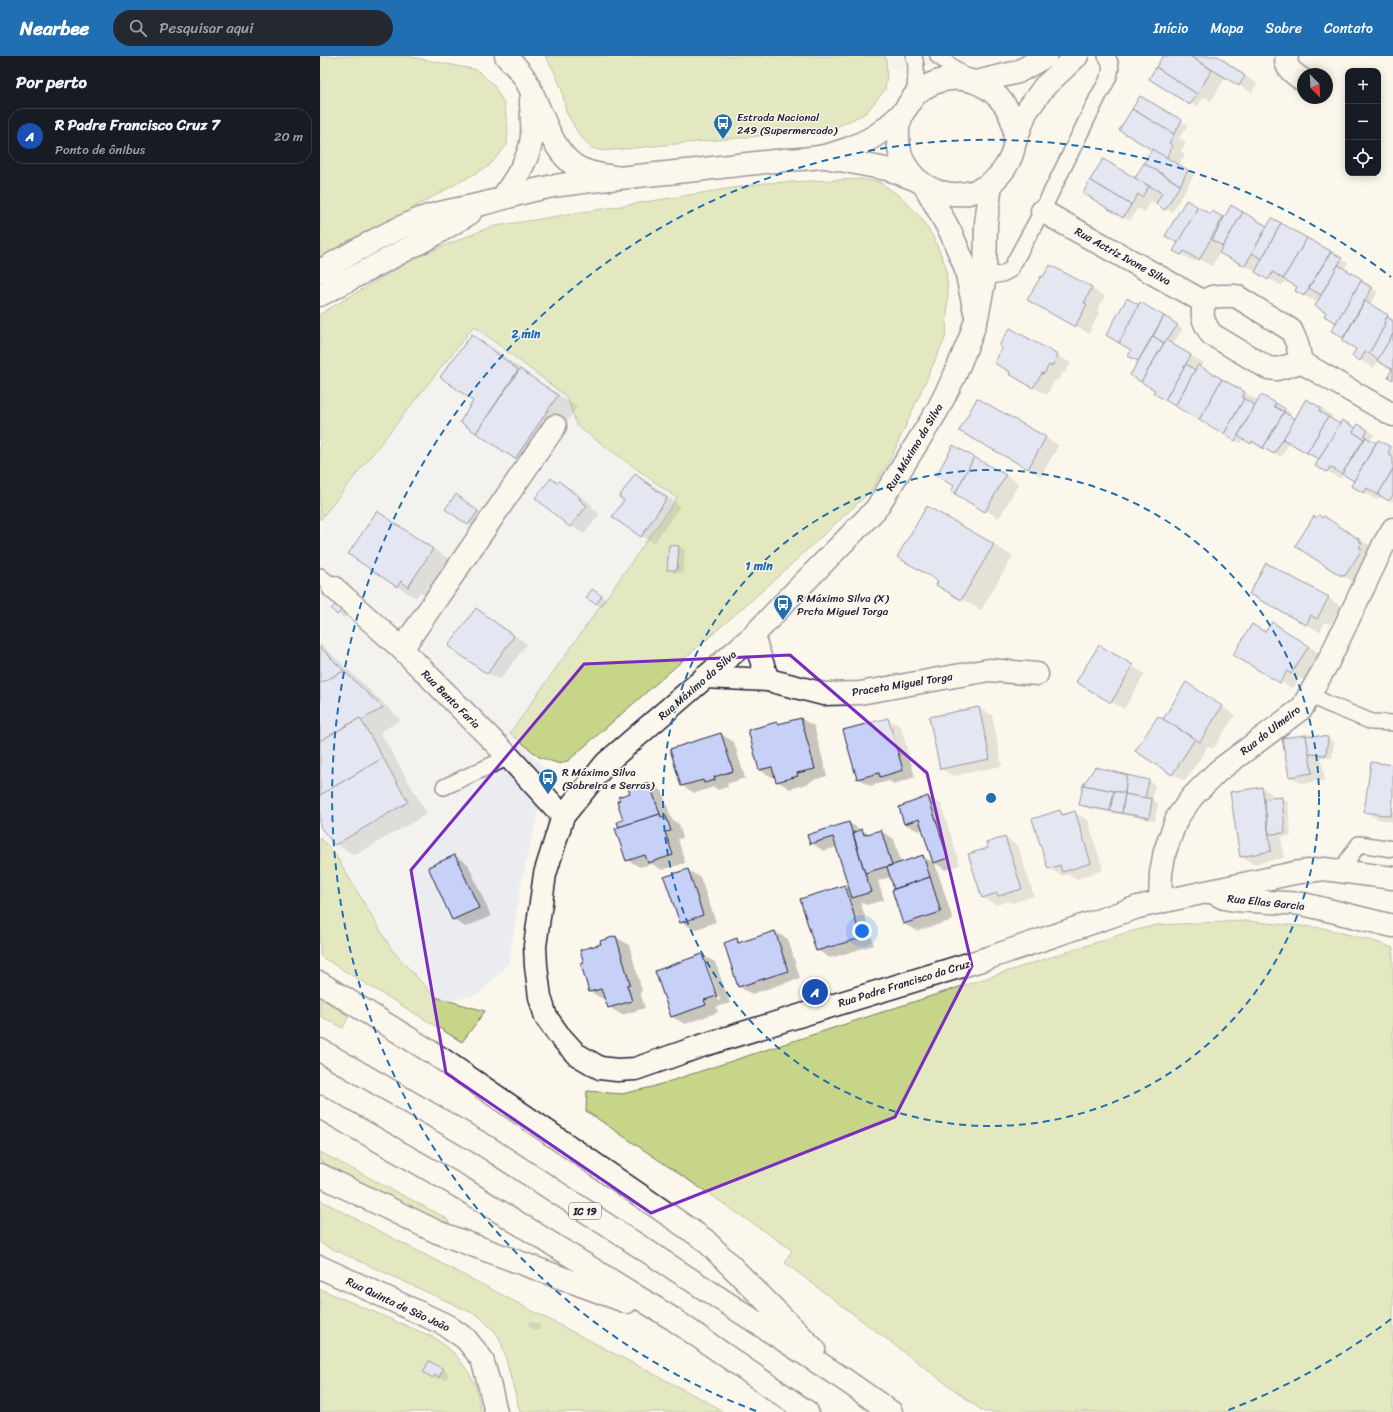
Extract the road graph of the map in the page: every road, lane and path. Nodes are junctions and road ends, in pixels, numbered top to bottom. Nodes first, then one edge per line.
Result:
1 (506, 56) edge
2 (914, 56) edge
3 (938, 56) edge
4 (1046, 56) edge
5 (1077, 56) edge
6 (1106, 56) edge
7 (1287, 56) edge
8 (1297, 76) edge
9 (973, 81) junction
10 (531, 91) junction
11 (909, 104) junction
12 (1014, 145) junction
13 (823, 156) junction
14 (622, 178) junction
15 (921, 183) junction
16 (991, 184) junction
17 (496, 200) junction
18 (1042, 211) junction
19 (320, 271) edge
20 (986, 277) junction
21 (320, 295) edge
22 (1204, 302) junction
23 (977, 317) junction
24 (1301, 362) junction
25 (1393, 414) edge
26 (554, 426) dead end
27 (1393, 529) edge
28 (327, 582) edge
29 (753, 636) junction
30 (402, 649) junction
31 (1037, 674) dead end
32 (705, 677) junction
33 (768, 680) junction
34 (1309, 694) junction
35 (1393, 723) edge
36 (509, 757) junction
37 (444, 787) dead end
38 (563, 816) junction
39 (1393, 849) edge
40 (1340, 871) junction
41 (1393, 878) edge
42 (1209, 891) junction
43 (1160, 902) junction
44 (1393, 926) edge
45 (320, 983) edge
46 (320, 1050) edge
47 (600, 1068) joint
48 (320, 1106) edge
49 (320, 1175) edge
50 (320, 1267) edge
51 (673, 1319) junction
52 (846, 1380) junction
53 (496, 1412) edge
54 (807, 1412) edge
55 (891, 1412) edge

1 - 10 main road
2 - 11 lane
3 - 9 lane
4 - 9 main road
5 - 12 main road
6 - 18 lane
7 - 8 main road
9 - 11 main road
9 - 12 main road
10 - 14 main road
10 - 17 main road
11 - 13 main road
11 - 15 main road
12 - 16 main road
13 - 14 main road
13 - 15 main road
14 - 17 main road
15 - 16 main road
15 - 23 main road
16 - 20 main road, Rua Máximo da Silva
17 - 19 main road
17 - 21 main road
18 - 20 lane
18 - 22 main road, Rua Actriz Ivone Silva
20 - 23 main road, Rua Máximo da Silva
22 - 24 main road
22 - 24 main road
23 - 29 main road, Rua Máximo da Silva
24 - 25 main road
26 - 30 main road
27 - 34 main road, Rua do Ulmeiro
28 - 30 main road, Rua Bento Faria
29 - 32 main road, Rua Máximo da Silva
29 - 33 main road
30 - 36 main road, Rua Bento Faria
31 - 33 main road, Praceta Miguel Torga
32 - 33 main road, Praceta Miguel Torga
32 - 38 main road, Rua Máximo da Silva
34 - 35 lane
34 - 43 main road, Rua do Ulmeiro
36 - 37 lane
36 - 38 main road, Rua Bento Faria
38 - 47 main road, Rua Máximo da Silva
39 - 40 lane
40 - 41 main road, Rua Padre Francisco da Cruz
40 - 42 main road, Rua Padre Francisco da Cruz
42 - 43 main road, Rua Padre Francisco da Cruz
42 - 44 main road, Rua Elias Garcia
43 - 47 main road, Rua Padre Francisco da Cruz
45 - 52 main road
46 - 52 main road, IC 19
48 - 51 main road
49 - 51 main road
50 - 53 main road, Rua Quinta de São João
51 - 54 main road
52 - 55 main road, IC 19

